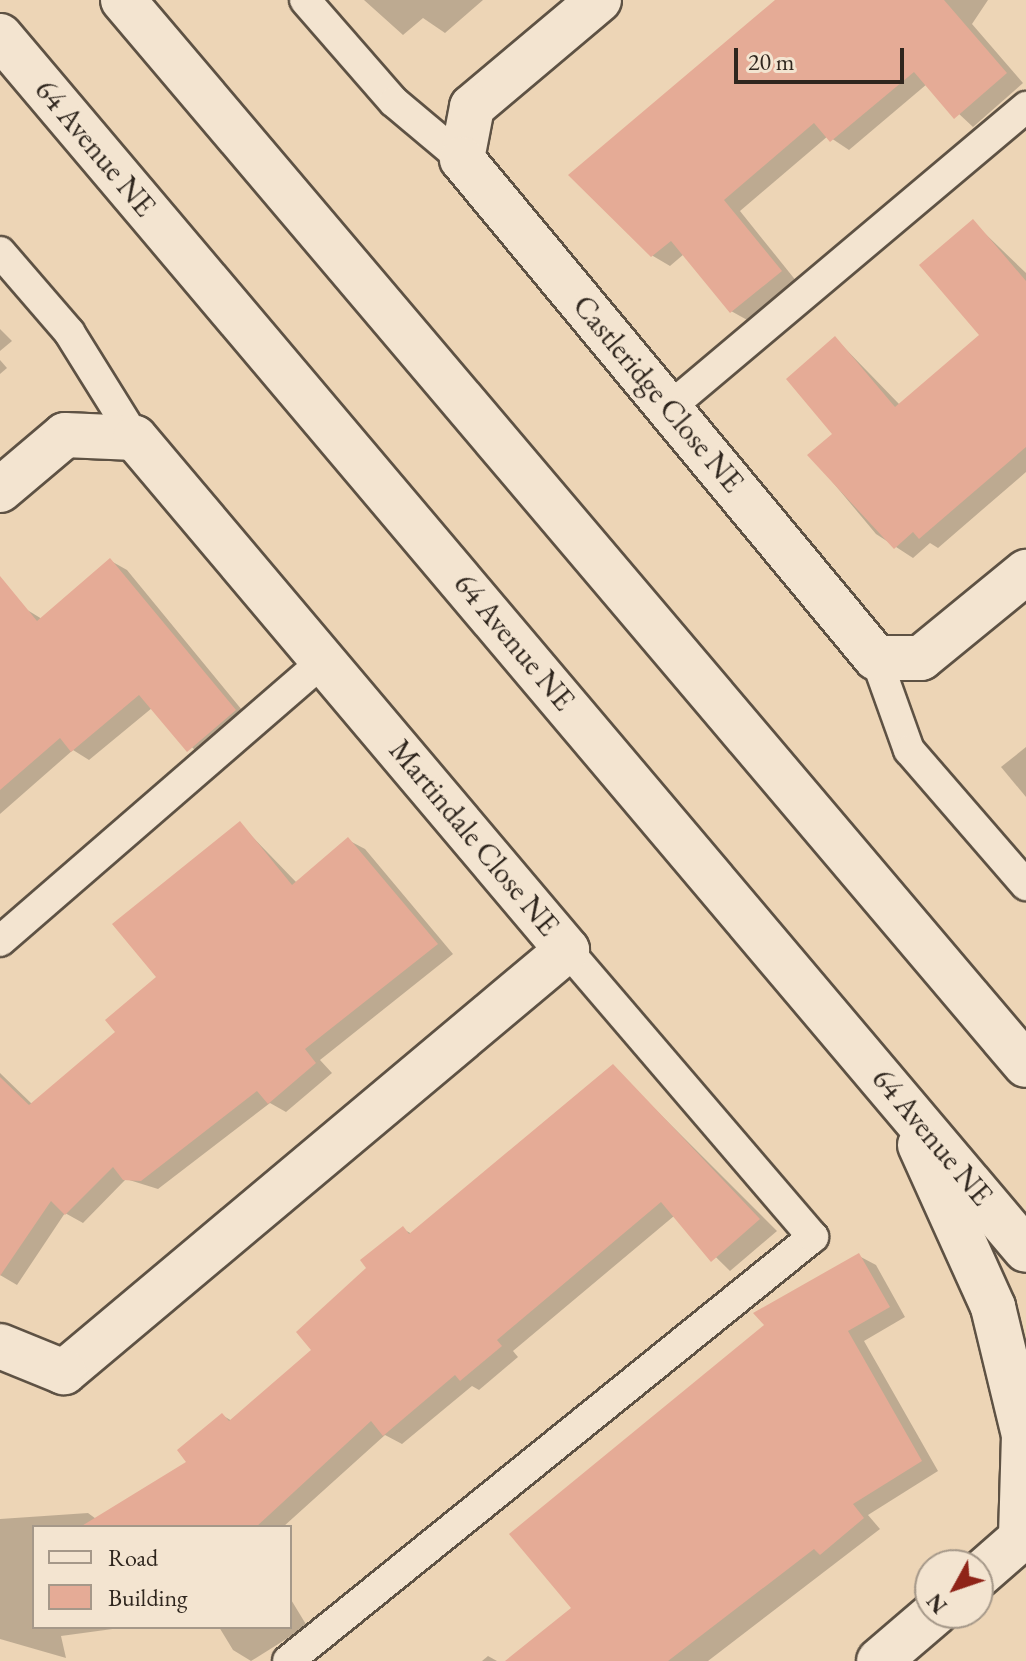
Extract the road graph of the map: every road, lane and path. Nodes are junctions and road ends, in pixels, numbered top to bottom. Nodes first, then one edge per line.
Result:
1 (123, 0) edge
2 (305, 0) edge
3 (599, 0) edge
4 (0, 36) edge
5 (1026, 107) edge
6 (462, 159) junction
7 (0, 252) edge
8 (670, 407) junction
9 (135, 438) junction
10 (0, 490) edge
11 (1026, 572) edge
12 (876, 658) junction
13 (324, 660) junction
14 (1026, 885) edge
15 (0, 941) edge
16 (567, 950) junction
17 (1026, 1065) edge
18 (896, 1092) junction
19 (1026, 1250) edge
20 (0, 1346) edge
21 (1023, 1536) edge
22 (994, 1562) edge
23 (916, 1629) edge
24 (288, 1661) edge
25 (879, 1661) edge

1 - 17 main road
2 - 6 lane
3 - 6 main road
4 - 18 main road, 64 Avenue NE
5 - 8 lane
6 - 8 main road, Castleridge Close NE
7 - 9 lane
8 - 12 main road, Castleridge Close NE
9 - 10 main road
9 - 13 main road, Martindale Close NE
11 - 12 main road
12 - 14 lane
13 - 15 lane
13 - 16 main road, Martindale Close NE
16 - 20 main road, Martindale Close NE
16 - 24 lane
18 - 19 main road, 64 Avenue NE
18 - 21 main road
21 - 22 main road
23 - 25 main road

